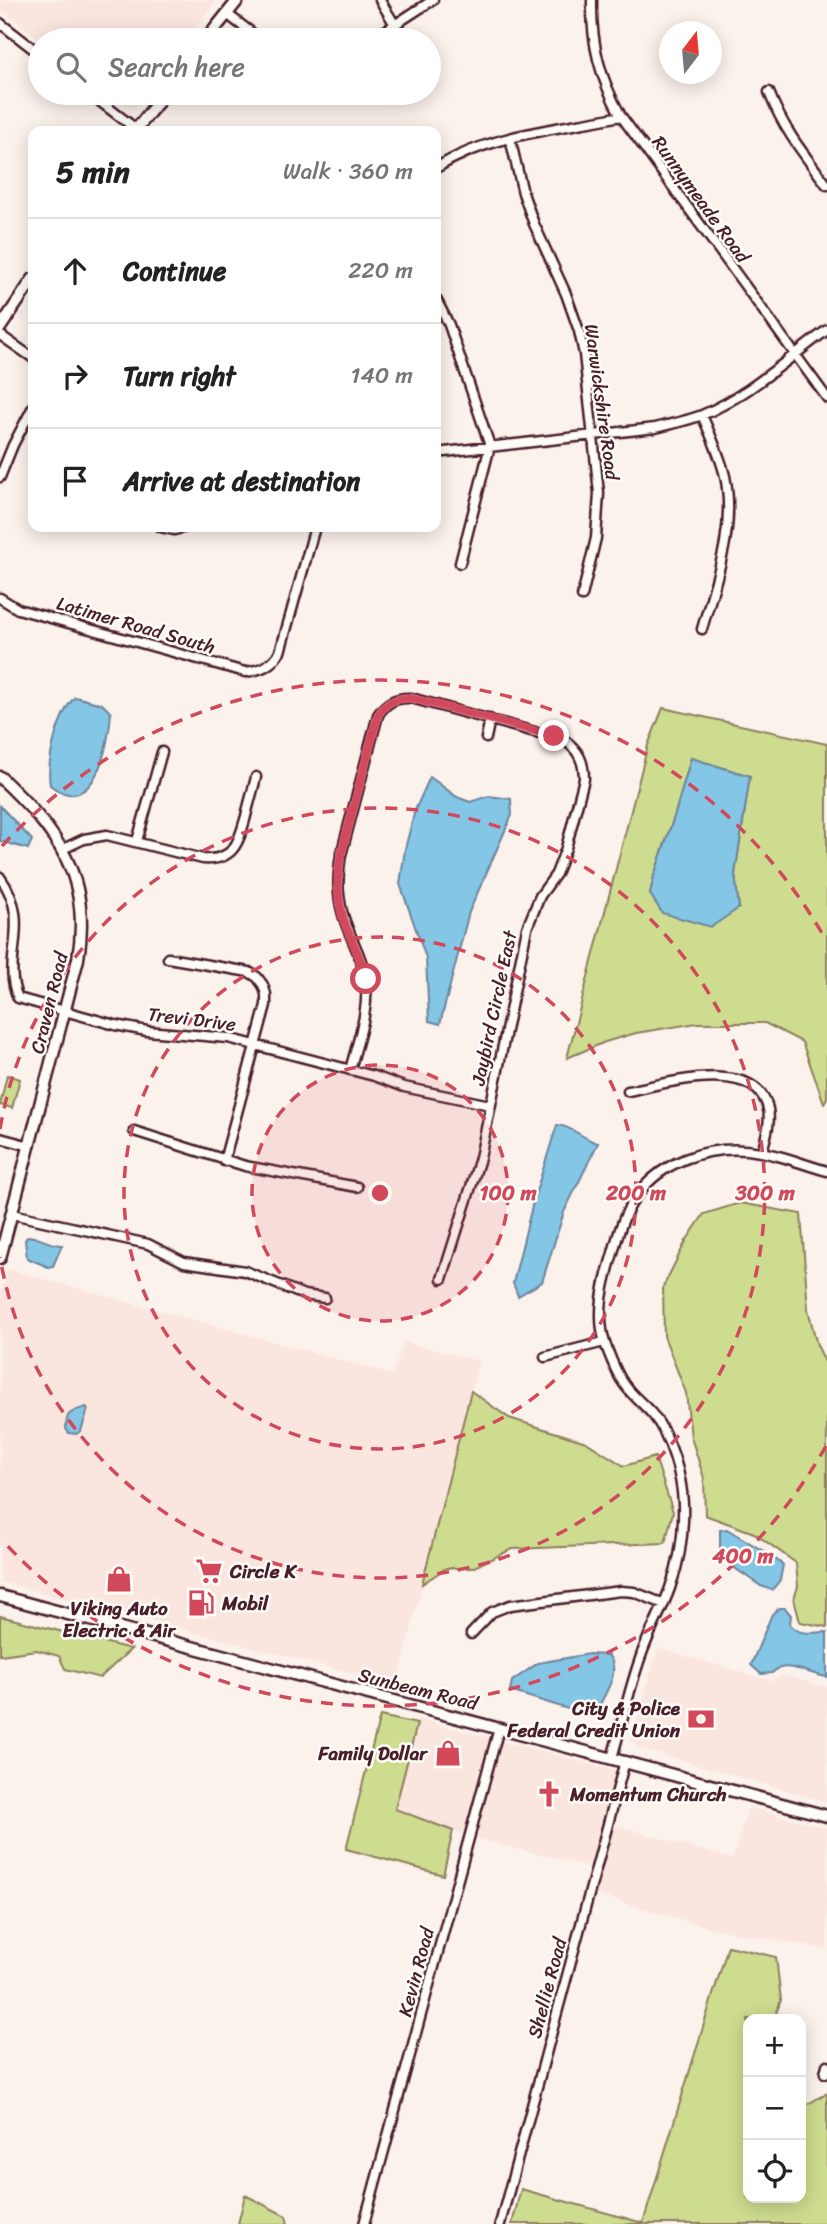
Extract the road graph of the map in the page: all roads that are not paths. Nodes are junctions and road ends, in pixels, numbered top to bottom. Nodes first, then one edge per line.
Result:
1 (239, 0) edge
2 (380, 0) edge
3 (433, 0) edge
4 (592, 0) edge
5 (227, 14) junction
6 (0, 23) edge
7 (395, 25) junction
8 (216, 28) edge
9 (245, 28) edge
10 (390, 28) edge
11 (28, 45) edge
12 (769, 92) dead end
13 (104, 105) edge
14 (155, 105) edge
15 (621, 116) junction
16 (130, 126) edge
17 (138, 126) edge
18 (510, 138) junction
19 (441, 165) edge
20 (827, 185) edge
21 (28, 286) edge
22 (441, 310) edge
23 (0, 328) edge
24 (827, 330) edge
25 (0, 335) edge
26 (796, 354) junction
27 (28, 355) edge
28 (827, 398) edge
29 (702, 415) junction
30 (28, 416) edge
31 (593, 435) junction
32 (490, 446) junction
33 (441, 452) edge
34 (0, 477) edge
35 (314, 532) edge
36 (460, 563) dead end
37 (582, 596) dead end
38 (0, 598) edge
39 (702, 629) dead end
40 (490, 719) junction
41 (485, 738) dead end
42 (162, 752) dead end
43 (0, 777) edge
44 (256, 777) dead end
45 (137, 841) junction
46 (63, 849) junction
47 (0, 877) edge
48 (5, 943) dead end
49 (168, 958) dead end
50 (2, 978) dead end
51 (65, 1012) junction
52 (256, 1044) junction
53 (350, 1070) junction
54 (628, 1091) dead end
55 (490, 1105) junction
56 (134, 1131) dead end
57 (0, 1138) edge
58 (30, 1146) junction
59 (762, 1152) junction
60 (224, 1161) junction
61 (827, 1171) edge
62 (357, 1187) dead end
63 (12, 1214) junction
64 (0, 1258) edge
65 (442, 1279) dead end
66 (325, 1298) dead end
67 (604, 1342) junction
68 (545, 1357) dead end
69 (0, 1596) edge
70 (664, 1604) junction
71 (471, 1634) dead end
72 (499, 1728) junction
73 (612, 1758) junction
74 (625, 1761) junction
75 (827, 1816) edge
76 (364, 2224) edge
77 (500, 2224) edge

1 - 5 street
2 - 7 street
3 - 7 street
4 - 15 street, Runnymeade Road
5 - 8 street
5 - 9 street
6 - 11 street
7 - 10 street
12 - 20 street
13 - 16 street
14 - 17 street
15 - 18 street
15 - 26 street, Runnymeade Road
18 - 19 street
18 - 31 street, Warwickshire Road
21 - 23 street
22 - 32 street
24 - 26 street
25 - 27 street
26 - 28 street, Runnymeade Road
26 - 29 street
29 - 31 street
29 - 39 street
30 - 34 street
31 - 32 street
31 - 37 street, Warwickshire Road
32 - 33 street
32 - 36 street
35 - 38 street, Latimer Road South
40 - 41 street
40 - 53 street
40 - 55 street, Jaybird Circle East
42 - 45 street
43 - 46 street, Craven Road
44 - 45 street
45 - 46 street
46 - 51 street, Craven Road
47 - 48 street
49 - 52 street
50 - 51 street, Trevi Drive
51 - 52 street, Trevi Drive
51 - 58 street, Craven Road
52 - 53 street, Trevi Drive
52 - 60 street
53 - 55 street, Trevi Drive
54 - 59 street
55 - 65 street, Jaybird Circle East
56 - 60 street
57 - 58 street
58 - 63 street, Craven Road
59 - 61 street
59 - 67 street
60 - 62 street
63 - 64 street, Craven Road
63 - 66 street
67 - 68 street
67 - 70 street
69 - 72 street, Sunbeam Road
70 - 71 street
70 - 73 street
72 - 73 street, Sunbeam Road
72 - 76 street, Kevin Road
73 - 74 street, Sunbeam Road
74 - 75 street, Sunbeam Road
74 - 77 street, Shellie Road

